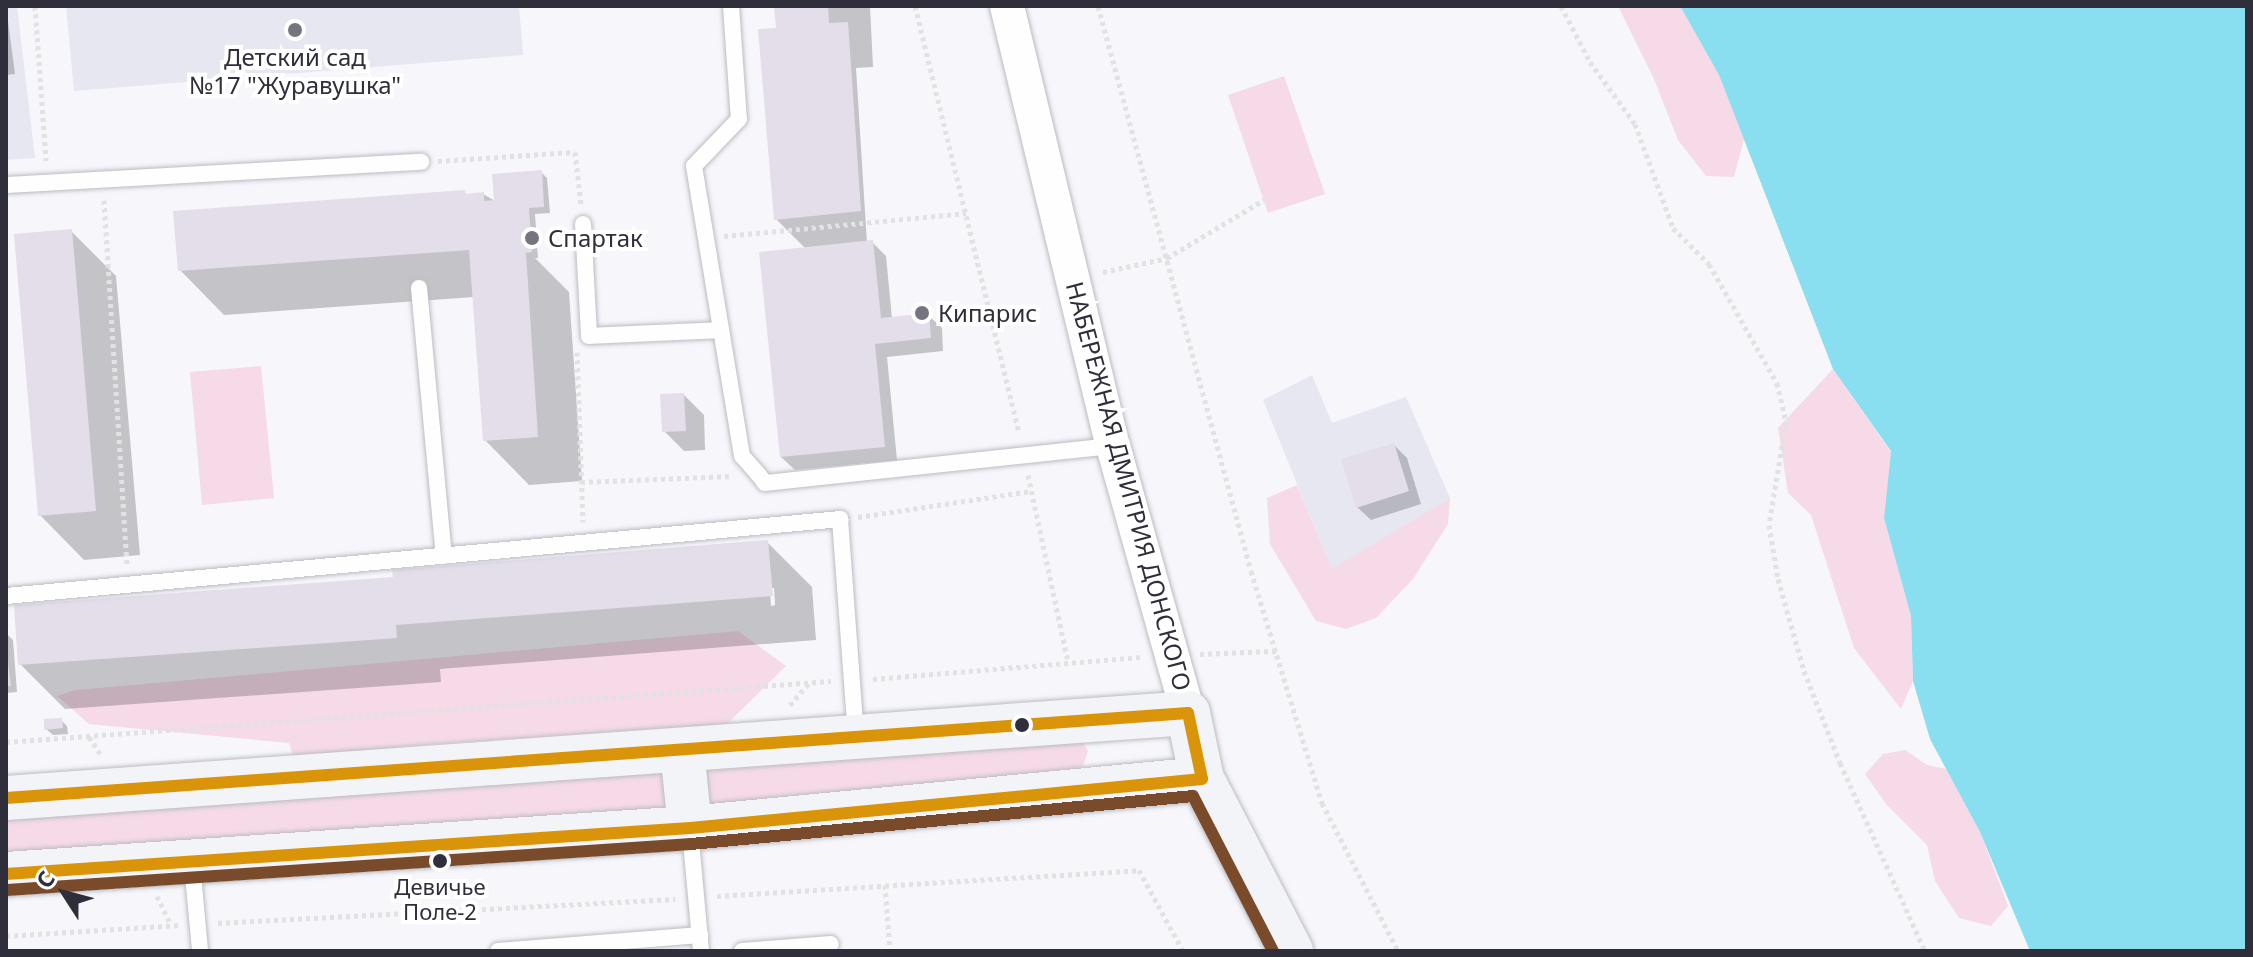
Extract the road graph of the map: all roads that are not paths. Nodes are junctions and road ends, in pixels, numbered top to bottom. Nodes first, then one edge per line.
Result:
1 (731, 6) edge
2 (1007, 6) edge
3 (421, 162) road end
4 (6, 185) edge
5 (583, 224) road end
6 (419, 288) dead end
7 (721, 330) junction
8 (1113, 446) junction
9 (444, 556) junction
10 (6, 596) edge
11 (1188, 713) junction
12 (856, 738) junction
13 (682, 750) junction
14 (1202, 779) junction
15 (6, 798) edge
16 (690, 828) junction
17 (192, 862) junction
18 (6, 874) edge
19 (701, 943) edge
20 (831, 944) dead end
21 (200, 951) edge
22 (498, 951) edge
23 (742, 951) edge
24 (1291, 951) edge

1 - 7 lane
2 - 8 street, НАБЕРЕЖНАЯ ДМИТРИЯ ДОНСКОГО
3 - 4 lane
5 - 7 lane
6 - 9 lane
7 - 8 lane
8 - 11 street, НАБЕРЕЖНАЯ ДМИТРИЯ ДОНСКОГО
9 - 10 lane
9 - 12 lane
11 - 12 street
11 - 14 street, НАБЕРЕЖНАЯ ДМИТРИЯ ДОНСКОГО
12 - 13 street
13 - 15 street
13 - 16 street
14 - 16 street
14 - 24 street, НАБЕРЕЖНАЯ ДМИТРИЯ ДОНСКОГО
16 - 17 street
16 - 19 lane
17 - 18 street
17 - 21 lane
19 - 22 lane
20 - 23 lane

